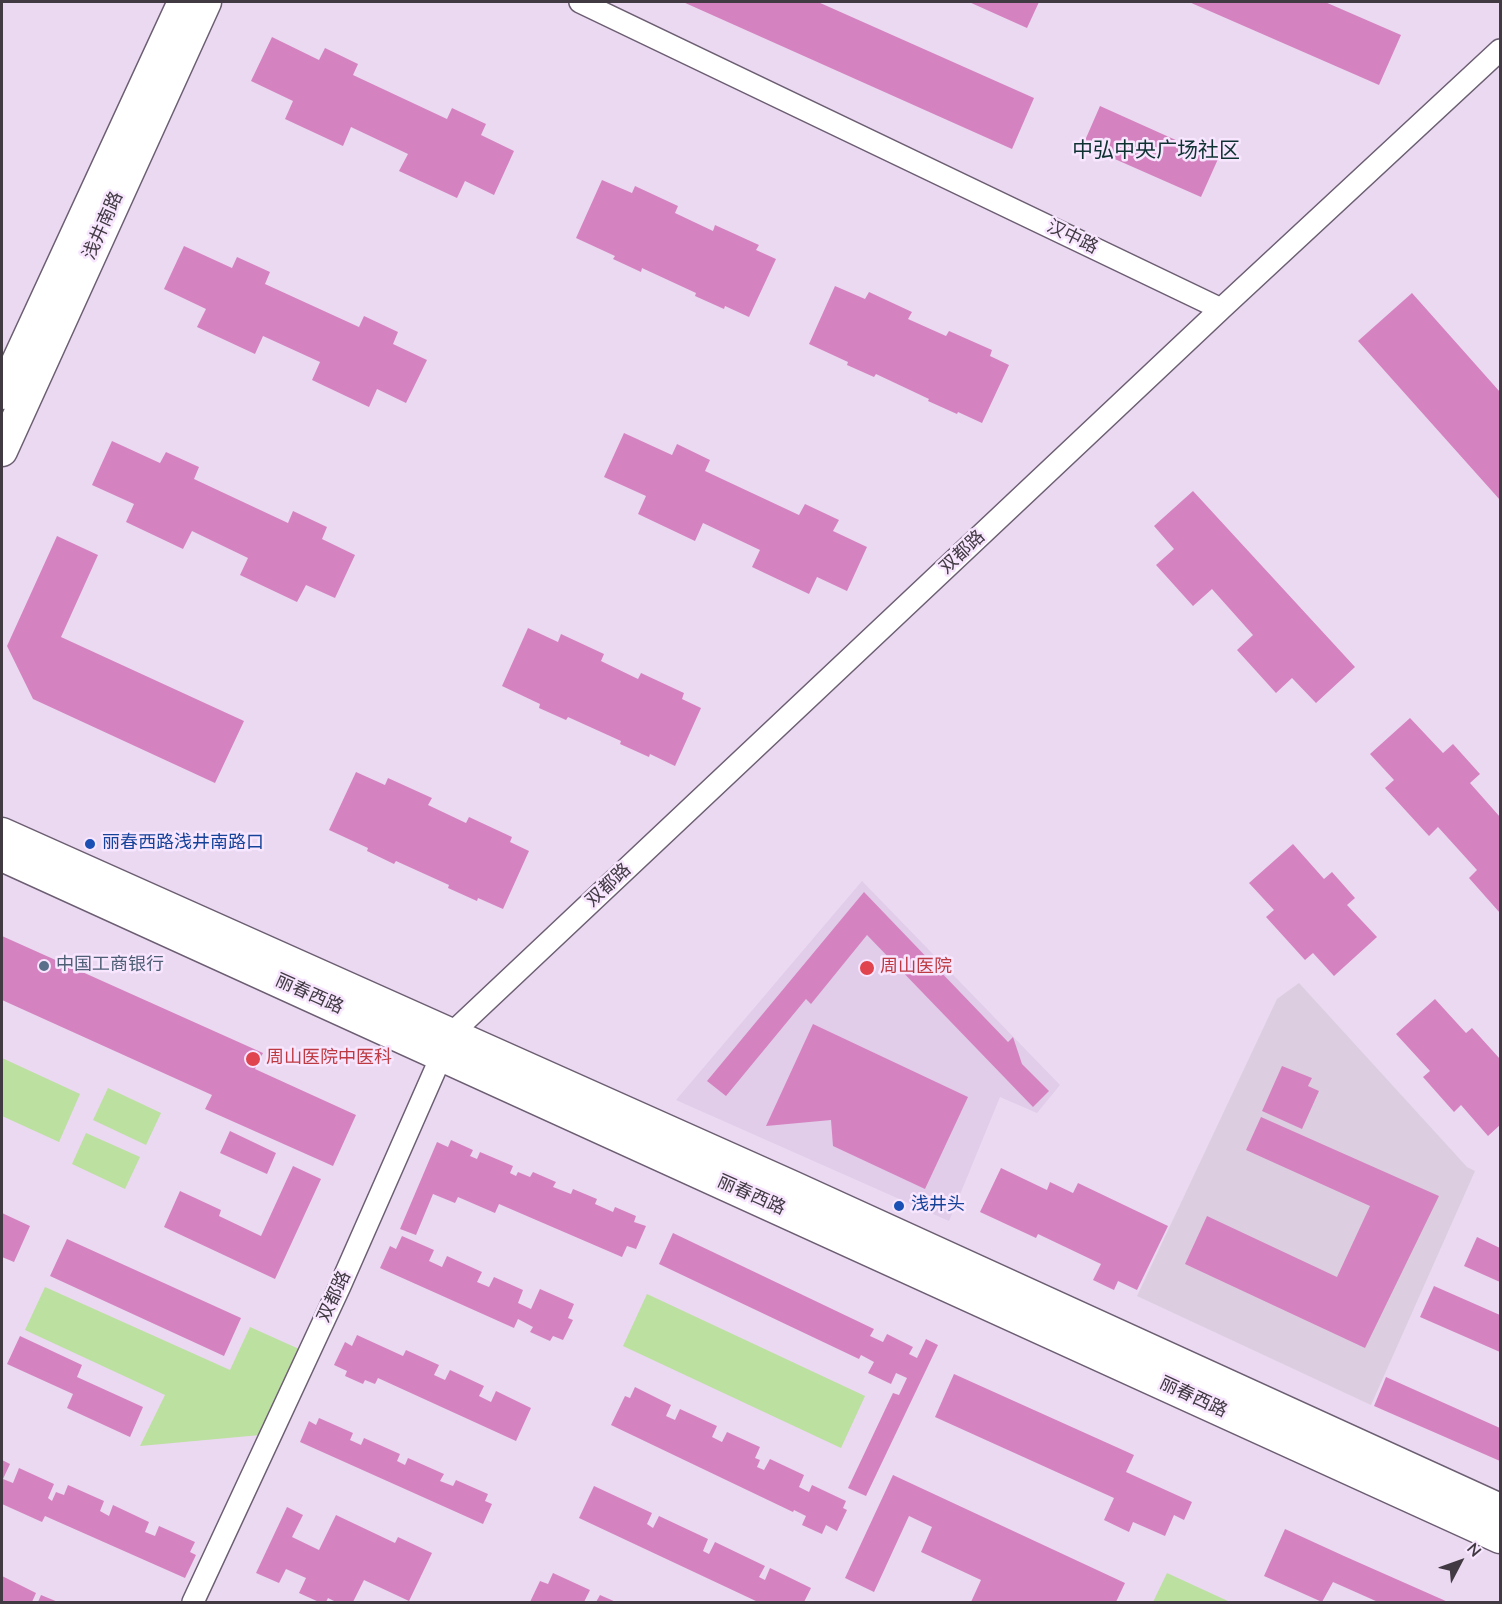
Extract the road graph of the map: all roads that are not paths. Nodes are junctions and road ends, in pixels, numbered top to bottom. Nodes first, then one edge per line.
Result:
1 (183, 2) edge
2 (206, 2) edge
3 (580, 2) edge
4 (1500, 50) edge
5 (1221, 309) junction
6 (2, 394) edge
7 (2, 451) edge
8 (2, 833) edge
9 (2, 856) edge
10 (447, 1044) junction
11 (1500, 1509) edge
12 (1500, 1538) edge
13 (193, 1602) edge

1 - 6 main road, 浅井南路
2 - 7 main road, 浅井南路
3 - 5 street, 汉中路
4 - 5 street
5 - 10 street, 双都路
8 - 10 main road, 丽春西路
9 - 10 main road, 丽春西路
10 - 11 main road, 丽春西路
10 - 12 main road, 丽春西路
10 - 13 street, 双都路

